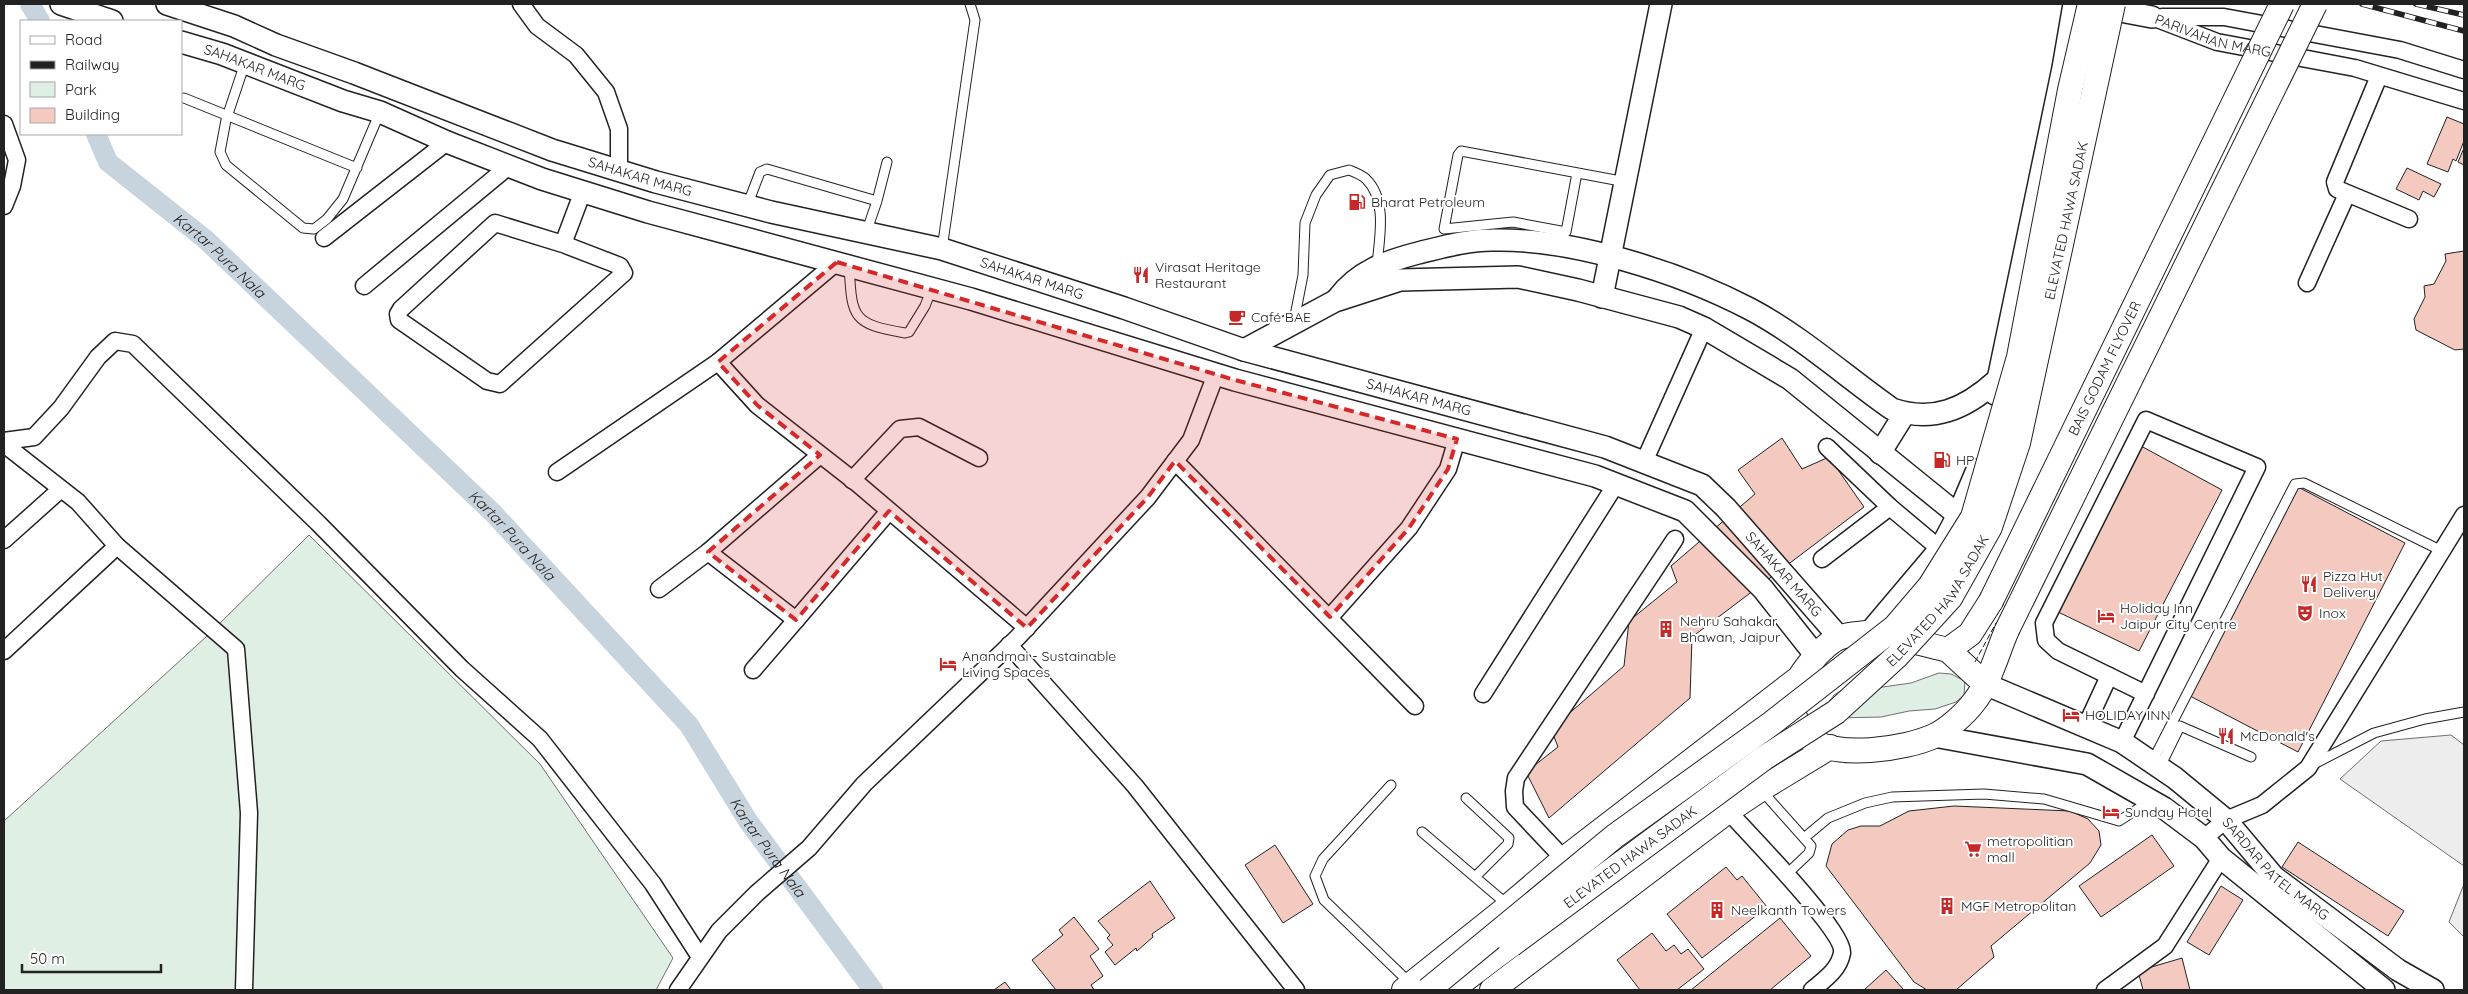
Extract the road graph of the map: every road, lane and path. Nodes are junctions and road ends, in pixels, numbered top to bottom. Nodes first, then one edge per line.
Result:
1 (61, 4) edge
2 (167, 4) edge
3 (520, 4) edge
4 (971, 4) edge
5 (1661, 4) edge
6 (2074, 4) edge
7 (2080, 4) edge
8 (2090, 4) edge
9 (2113, 4) edge
10 (2282, 4) edge
11 (2315, 4) edge
12 (93, 9) edge
13 (2152, 17) junction
14 (110, 20) edge
15 (182, 42) edge
16 (245, 63) junction
17 (2464, 70) edge
18 (2379, 76) junction
19 (184, 98) dead end
20 (2464, 102) edge
21 (380, 112) junction
22 (228, 115) junction
23 (4, 124) edge
24 (447, 142) junction
25 (887, 162) dead end
26 (509, 166) junction
27 (356, 168) junction
28 (619, 171) junction
29 (1577, 173) junction
30 (1626, 182) junction
31 (583, 191) junction
32 (2347, 194) junction
33 (877, 201) junction
34 (4, 206) edge
35 (747, 206) junction
36 (2409, 220) dead end
37 (866, 232) junction
38 (324, 238) dead end
39 (563, 244) junction
40 (942, 249) junction
41 (1611, 258) junction
42 (843, 264) junction
43 (1376, 265) junction
44 (2307, 283) dead end
45 (364, 286) dead end
46 (932, 288) junction
47 (1602, 297) junction
48 (1335, 301) junction
49 (1294, 323) junction
50 (1704, 328) junction
51 (1244, 350) junction
52 (718, 362) junction
53 (1216, 374) junction
54 (1996, 382) junction
55 (1905, 413) junction
56 (1457, 439) junction
57 (4, 443) edge
58 (1827, 447) dead end
59 (1880, 453) junction
60 (820, 455) junction
61 (979, 458) dead end
62 (1175, 461) junction
63 (1644, 462) junction
64 (557, 472) dead end
65 (852, 480) junction
66 (1616, 484) junction
67 (61, 489) junction
68 (1890, 507) junction
69 (889, 511) junction
70 (1958, 515) junction
71 (2464, 515) edge
72 (1675, 539) dead end
73 (4, 540) edge
74 (117, 546) junction
75 (1940, 549) junction
76 (2442, 551) junction
77 (708, 552) junction
78 (1822, 559) dead end
79 (659, 589) dead end
80 (1330, 617) junction
81 (796, 620) junction
82 (1026, 628) junction
83 (1869, 632) junction
84 (1839, 637) junction
85 (1010, 645) junction
86 (1948, 650) junction
87 (4, 651) edge
88 (1816, 656) junction
89 (753, 670) dead end
90 (2109, 676) junction
91 (1799, 678) junction
92 (1985, 684) junction
93 (1482, 694) dead end
94 (2146, 694) junction
95 (1415, 706) dead end
96 (2464, 712) edge
97 (2085, 728) junction
98 (1934, 736) junction
99 (2122, 742) junction
100 (1830, 748) junction
101 (2250, 757) dead end
102 (2156, 765) junction
103 (2308, 768) junction
104 (1391, 785) dead end
105 (1760, 789) junction
106 (1466, 798) dead end
107 (2151, 801) junction
108 (1728, 812) junction
109 (2226, 820) junction
110 (1422, 832) dead end
111 (1804, 838) junction
112 (2204, 838) junction
113 (2221, 858) junction
114 (1564, 859) junction
115 (1786, 875) junction
116 (1475, 877) junction
117 (1509, 906) junction
118 (700, 956) junction
119 (1414, 988) edge
120 (244, 990) edge
121 (678, 990) edge
122 (1296, 990) edge
123 (1451, 990) edge
124 (1492, 990) edge
125 (1812, 990) edge
126 (2105, 990) edge
127 (2384, 990) edge
128 (2433, 990) edge

1 - 12 street
2 - 28 street, SAHAKAR MARG
3 - 28 street
4 - 40 lane
5 - 30 street
6 - 54 street
7 - 13 street
8 - 119 main road, ELEVATED HAWA SADAK, bridge
9 - 123 main road, ELEVATED HAWA SADAK, bridge
10 - 86 main road, BAIS GODAM FLYOVER, bridge
11 - 92 main road, BAIS GODAM FLYOVER, bridge
12 - 14 street
13 - 17 street, PARIVAHAN MARG
13 - 18 street, PARIVAHAN MARG
15 - 16 street, SAHAKAR MARG
16 - 21 street, SAHAKAR MARG
16 - 22 lane
18 - 20 street, PARIVAHAN MARG
18 - 32 street
19 - 22 lane
21 - 24 street, SAHAKAR MARG
21 - 27 lane
22 - 27 lane
22 - 27 lane
23 - 34 street
24 - 26 street, SAHAKAR MARG
24 - 38 street
25 - 33 lane
26 - 31 street, SAHAKAR MARG
26 - 45 street
28 - 35 street, SAHAKAR MARG
29 - 29 lane
29 - 30 lane
30 - 41 street
31 - 39 street
31 - 42 street, SAHAKAR MARG
32 - 36 street
32 - 44 street
33 - 35 lane
33 - 37 lane
35 - 37 street, SAHAKAR MARG
37 - 40 street, SAHAKAR MARG
39 - 39 street
40 - 51 street, SAHAKAR MARG
41 - 43 street
41 - 47 street
41 - 55 street
42 - 46 street, SAHAKAR MARG
42 - 46 lane
42 - 52 street
43 - 48 street
43 - 49 lane
46 - 53 street, SAHAKAR MARG
47 - 48 street
47 - 50 street
48 - 49 street
49 - 51 street
50 - 59 street
50 - 63 street
51 - 63 street, SAHAKAR MARG
52 - 60 street
52 - 64 street
53 - 56 street, SAHAKAR MARG
53 - 62 street
54 - 55 street
54 - 70 street
55 - 59 street
56 - 66 street, SAHAKAR MARG
56 - 80 street
57 - 67 street
57 - 118 street
58 - 68 street
59 - 70 street
60 - 65 street
60 - 77 street
61 - 65 street
62 - 80 street
62 - 82 street
63 - 84 street, SAHAKAR MARG
65 - 69 street
66 - 88 street, SAHAKAR MARG
66 - 93 street
67 - 73 street
67 - 74 street
68 - 75 street
68 - 78 street
69 - 81 street
69 - 82 street
70 - 75 street
71 - 76 street
72 - 114 street
74 - 87 street
74 - 120 street
75 - 83 street
76 - 102 lane
76 - 103 street
77 - 79 street
77 - 81 street
80 - 95 street
81 - 89 street
82 - 85 street
83 - 84 main road
83 - 86 main road
84 - 88 main road
85 - 118 street
85 - 122 street
86 - 92 main road
88 - 91 main road
90 - 94 street
90 - 94 street
90 - 97 street
91 - 100 main road
91 - 114 main road
92 - 97 street, SARDAR PATEL MARG
92 - 98 main road
94 - 99 street
96 - 103 lane
97 - 99 street, SARDAR PATEL MARG
98 - 100 main road
98 - 107 street, SARDAR PATEL MARG
99 - 102 street, SARDAR PATEL MARG
100 - 105 main road
101 - 102 lane
102 - 109 street, SARDAR PATEL MARG
103 - 109 street
104 - 119 lane
105 - 108 main road
105 - 111 lane
106 - 116 lane
107 - 111 lane
107 - 112 street, SARDAR PATEL MARG
108 - 115 street
108 - 124 main road
109 - 112 street
109 - 128 street, SARDAR PATEL MARG
110 - 116 lane
111 - 115 lane
112 - 113 street, SARDAR PATEL MARG
113 - 126 street
113 - 127 street, SARDAR PATEL MARG
114 - 117 main road
115 - 125 street
116 - 117 lane
117 - 119 main road
118 - 121 street

